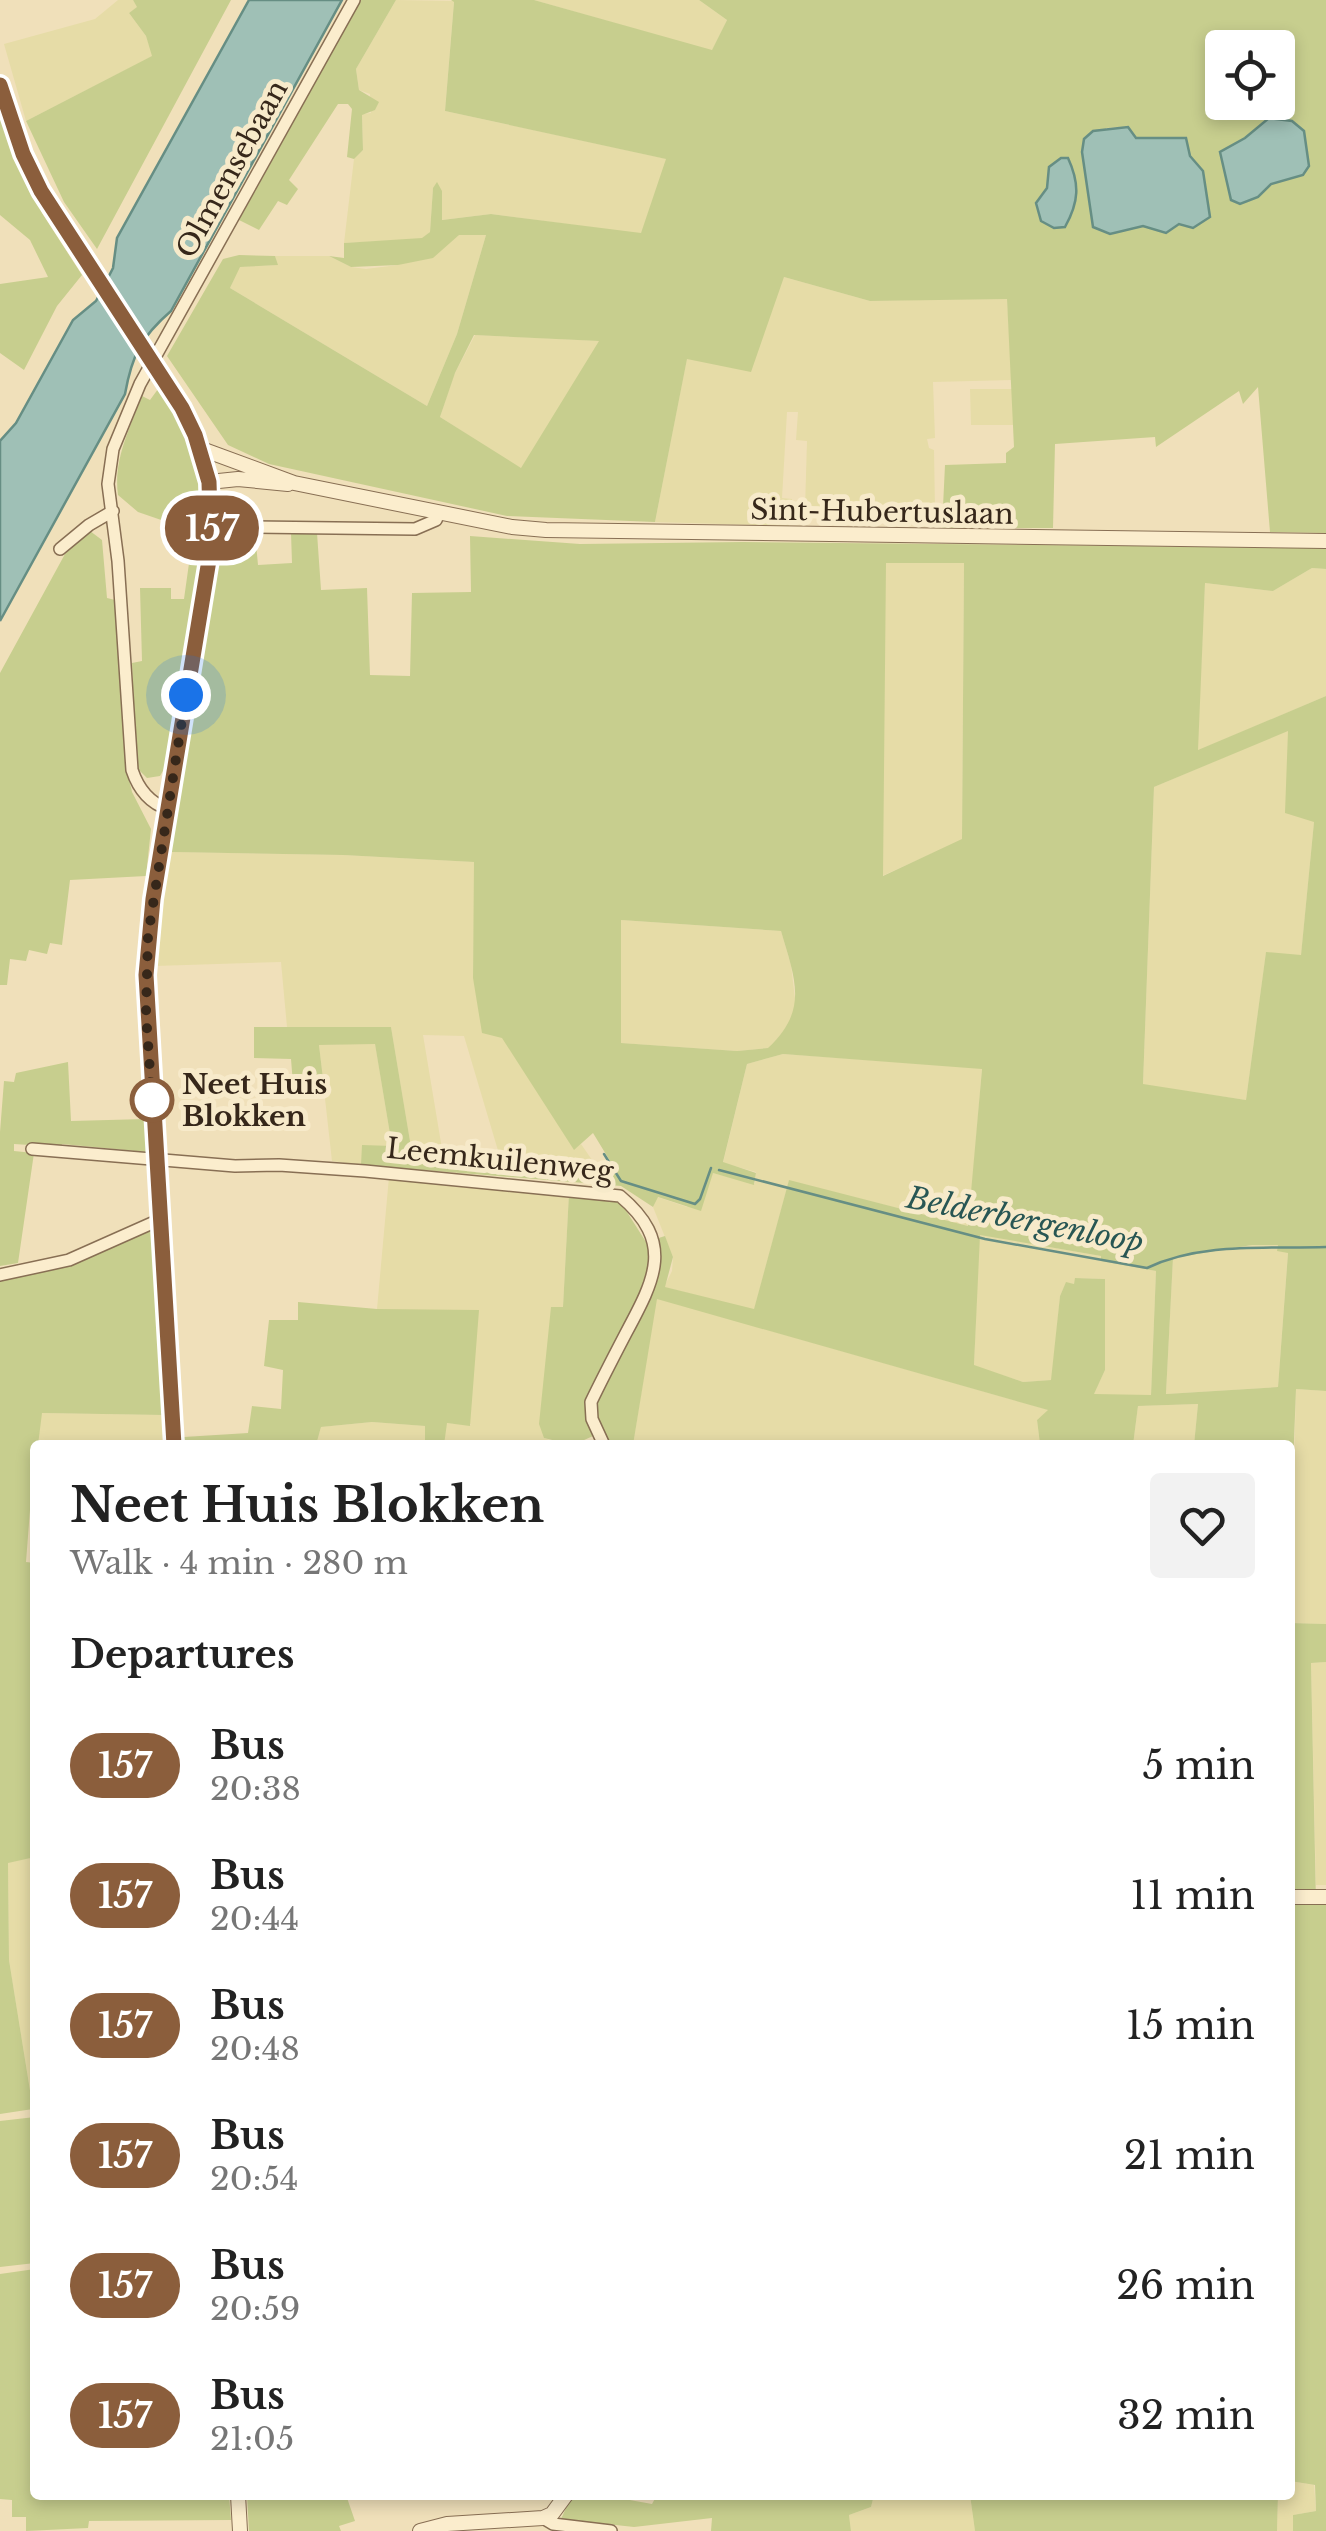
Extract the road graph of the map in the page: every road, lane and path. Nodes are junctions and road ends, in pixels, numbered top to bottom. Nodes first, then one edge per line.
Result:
1 (354, 0) edge
2 (0, 86) edge
3 (200, 448) junction
4 (209, 482) junction
5 (294, 483) junction
6 (113, 511) junction
7 (439, 513) junction
8 (246, 527) dead end
9 (1326, 542) edge
10 (60, 549) dead end
11 (168, 810) junction
12 (32, 1150) dead end
13 (156, 1158) junction
14 (159, 1220) junction
15 (0, 1275) edge
16 (174, 1440) edge
17 (602, 1440) edge
18 (1295, 1897) edge
19 (1326, 1897) edge
20 (238, 2500) edge
21 (562, 2500) edge
22 (543, 2518) junction
23 (240, 2531) edge
24 (420, 2531) edge
25 (612, 2531) edge

1 - 6 street, Olmensebaan
2 - 3 street, bridge
3 - 4 street
3 - 5 street, Sint-Hubertuslaan
4 - 5 street, Sint-Hubertuslaan
4 - 11 street
5 - 7 street, Sint-Hubertuslaan
6 - 10 street
6 - 11 street, Olmensebaan
7 - 8 street
7 - 9 street, Sint-Hubertuslaan
11 - 13 street
12 - 13 street
13 - 14 street
13 - 17 street, Leemkuilenweg
14 - 15 street
14 - 16 street
18 - 19 street
20 - 23 street
21 - 22 street
22 - 24 street
22 - 25 street

